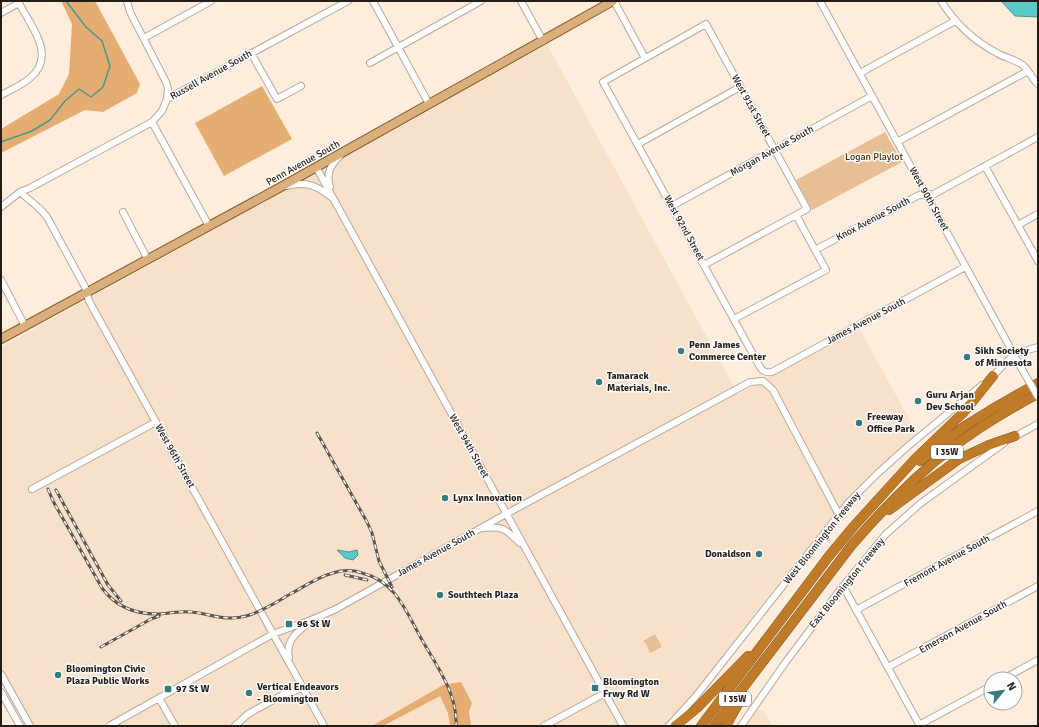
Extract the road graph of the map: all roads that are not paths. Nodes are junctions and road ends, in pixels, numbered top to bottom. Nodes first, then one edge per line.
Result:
1 (127, 1) edge
2 (211, 1) edge
3 (348, 1) edge
4 (373, 1) edge
5 (481, 1) edge
6 (521, 1) edge
7 (613, 1) edge
8 (941, 1) edge
9 (18, 2) edge
10 (823, 2) edge
11 (1, 13) edge
12 (955, 21) junction
13 (144, 38) junction
14 (543, 41) junction
15 (398, 47) junction
16 (251, 53) junction
17 (645, 58) junction
18 (370, 63) dead end
19 (1028, 71) junction
20 (860, 73) junction
21 (1038, 84) edge
22 (301, 86) dead end
23 (740, 87) junction
24 (1, 95) edge
25 (872, 96) junction
26 (167, 99) junction
27 (429, 104) junction
28 (152, 122) junction
29 (1038, 137) edge
30 (897, 142) junction
31 (638, 144) junction
32 (346, 150) junction
33 (775, 150) junction
34 (985, 166) junction
35 (316, 167) junction
36 (279, 188) junction
37 (20, 192) junction
38 (926, 195) junction
39 (334, 200) junction
40 (672, 206) junction
41 (1, 207) edge
42 (123, 212) dead end
43 (1038, 214) edge
44 (796, 215) junction
45 (1018, 225) junction
46 (209, 226) junction
47 (815, 250) junction
48 (148, 260) junction
49 (1038, 262) edge
50 (704, 264) junction
51 (966, 267) junction
52 (1, 280) edge
53 (87, 292) junction
54 (734, 319) junction
55 (25, 326) junction
56 (1, 339) edge
57 (1038, 347) edge
58 (1014, 354) junction
59 (765, 372) joint
60 (993, 376) junction
61 (1038, 383) edge
62 (1038, 394) edge
63 (1038, 397) edge
64 (156, 422) junction
65 (1038, 424) edge
66 (1016, 436) junction
67 (32, 489) dead end
68 (883, 494) junction
69 (1038, 511) edge
70 (506, 514) junction
71 (839, 515) junction
72 (868, 526) junction
73 (480, 529) junction
74 (525, 548) junction
75 (843, 586) junction
76 (1038, 586) edge
77 (856, 610) junction
78 (316, 618) junction
79 (776, 626) junction
80 (273, 634) junction
81 (1038, 660) edge
82 (290, 664) junction
83 (888, 667) junction
84 (1018, 671) edge
85 (755, 672) junction
86 (1, 674) edge
87 (303, 687) junction
88 (983, 690) edge
89 (1, 692) edge
90 (605, 693) junction
91 (159, 698) junction
92 (920, 725) edge
93 (20, 726) edge
94 (30, 726) edge
95 (109, 726) edge
96 (175, 726) edge
97 (236, 726) edge
98 (324, 726) edge
99 (544, 726) edge
100 (623, 726) edge
101 (669, 726) edge
102 (675, 726) edge
103 (701, 726) edge
104 (714, 726) edge
105 (726, 726) edge
106 (740, 726) edge

1 - 13 street
2 - 13 street
3 - 16 street, Russell Avenue South
4 - 15 street
5 - 15 street
6 - 14 street
7 - 14 main road, Penn Avenue South
7 - 17 street
8 - 12 street
9 - 11 street
9 - 24 street
10 - 20 street, West 90th Street
12 - 19 street
12 - 20 street
13 - 26 street
14 - 27 main road, Penn Avenue South
15 - 18 street
15 - 27 street
16 - 22 street
16 - 26 street, Russell Avenue South
17 - 23 street, West 91st Street
17 - 31 street, West 92nd Street
19 - 21 street
19 - 30 street
20 - 25 street, West 90th Street
23 - 31 street
23 - 33 street, West 91st Street
25 - 30 street, West 90th Street
25 - 33 street, Morgan Avenue South
26 - 28 street, Russell Avenue South
27 - 32 main road, Penn Avenue South
28 - 37 street, Russell Avenue South
28 - 46 street
29 - 34 street, Knox Avenue South
30 - 38 street, West 90th Street
31 - 40 street, West 92nd Street
32 - 35 main road, Penn Avenue South
32 - 39 street
33 - 40 street, Morgan Avenue South
33 - 44 street, West 91st Street
34 - 38 street, Knox Avenue South
34 - 45 street
35 - 36 main road, Penn Avenue South
35 - 39 street, West 94th Street
36 - 39 street
36 - 46 main road, Penn Avenue South
37 - 41 street, Russell Avenue South
37 - 53 street, West 96th Street
38 - 47 street, Knox Avenue South
38 - 51 street, West 90th Street
39 - 70 street, West 94th Street
40 - 50 street, West 92nd Street
42 - 48 street
43 - 45 street
44 - 47 street
44 - 50 street
45 - 49 street
46 - 48 main road, Penn Avenue South
47 - 54 street
48 - 53 main road, Penn Avenue South
50 - 54 street, West 92nd Street
51 - 58 street, West 90th Street
51 - 59 street, James Avenue South
52 - 55 street
53 - 55 main road, Penn Avenue South
53 - 64 street, West 96th Street
54 - 59 street, West 92nd Street
55 - 56 main road, Penn Avenue South
57 - 58 street
58 - 60 street, West Bloomington Freeway
58 - 63 street, West 90th Street, bridge
60 - 68 highway
60 - 71 street, West Bloomington Freeway
61 - 68 highway, I 35W
62 - 72 highway, I 35W
64 - 67 street
64 - 80 street, West 96th Street
65 - 66 street, East Bloomington Freeway
66 - 72 highway
66 - 75 street, East Bloomington Freeway
68 - 79 highway, I 35W
69 - 77 street, Fremont Avenue South
70 - 71 street, James Avenue South
70 - 73 street, James Avenue South
70 - 74 street, West 94th Street
71 - 101 street, West Bloomington Freeway
72 - 85 highway, I 35W
73 - 74 street
73 - 78 street, James Avenue South
74 - 90 street, West 94th Street
75 - 77 street
75 - 106 street, East Bloomington Freeway
76 - 83 street, Emerson Avenue South
77 - 83 street
78 - 80 street, James Avenue South
78 - 82 street
79 - 102 highway
79 - 103 highway, I 35W
80 - 82 street, West 96th Street
80 - 91 street, James Avenue South
81 - 84 street
82 - 87 street, West 96th Street
83 - 92 street
85 - 104 highway, I 35W
85 - 105 highway
86 - 94 street
87 - 97 street
87 - 98 street, West 96th Street
88 - 92 street
89 - 93 street
90 - 99 street
90 - 100 street, West 94th Street
91 - 95 street, James Avenue South
91 - 96 street

